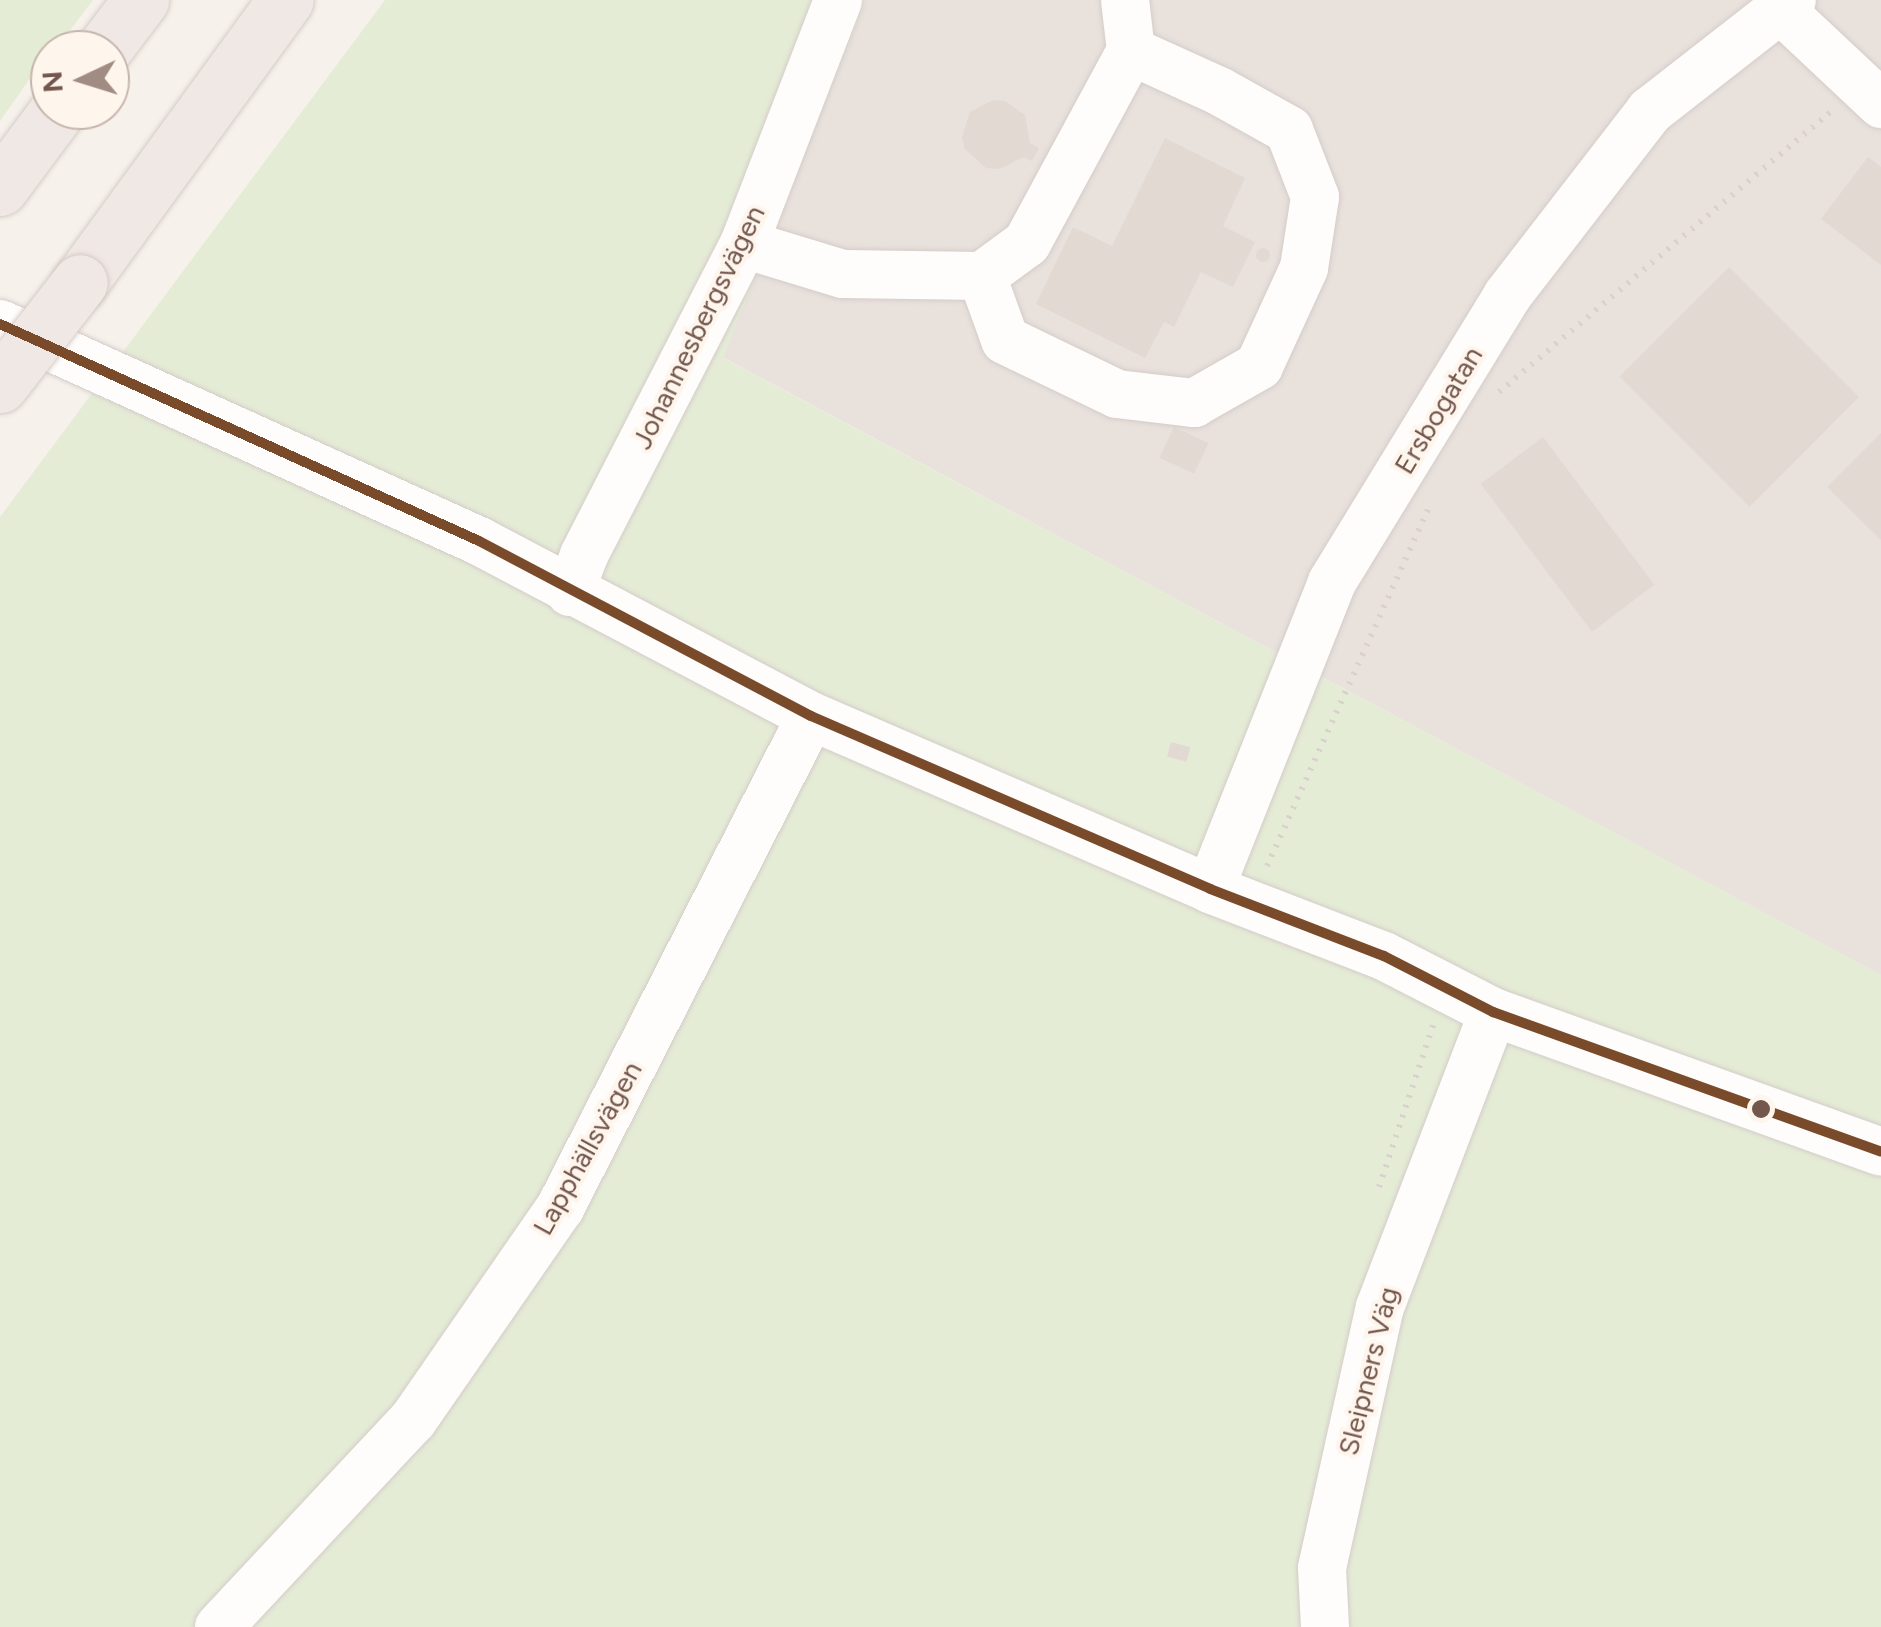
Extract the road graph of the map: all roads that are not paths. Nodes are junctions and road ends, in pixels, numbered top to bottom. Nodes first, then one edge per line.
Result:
1 (140, 0) edge
2 (286, 0) edge
3 (838, 0) edge
4 (1125, 0) edge
5 (1786, 4) edge
6 (118, 30) edge
7 (1131, 51) junction
8 (1870, 96) edge
9 (43, 130) edge
10 (0, 188) edge
11 (744, 244) junction
12 (982, 276) junction
13 (0, 324) edge
14 (0, 385) edge
15 (570, 592) junction
16 (811, 716) junction
17 (1210, 889) junction
18 (1493, 1012) junction
19 (1881, 1152) edge
20 (219, 1627) edge
21 (1326, 1627) edge

1 - 6 highway
2 - 14 highway, bridge
3 - 11 street, Johannesbergsvägen
4 - 7 street
5 - 8 street, Ersbogatan
5 - 17 street, Ersbogatan
7 - 12 street
7 - 12 street
9 - 10 highway
11 - 12 street
11 - 15 street, Johannesbergsvägen
13 - 15 street
15 - 16 street
16 - 17 street
16 - 20 street, Lapphällsvägen
17 - 18 street
18 - 19 street
18 - 21 street, Sleipners Väg

